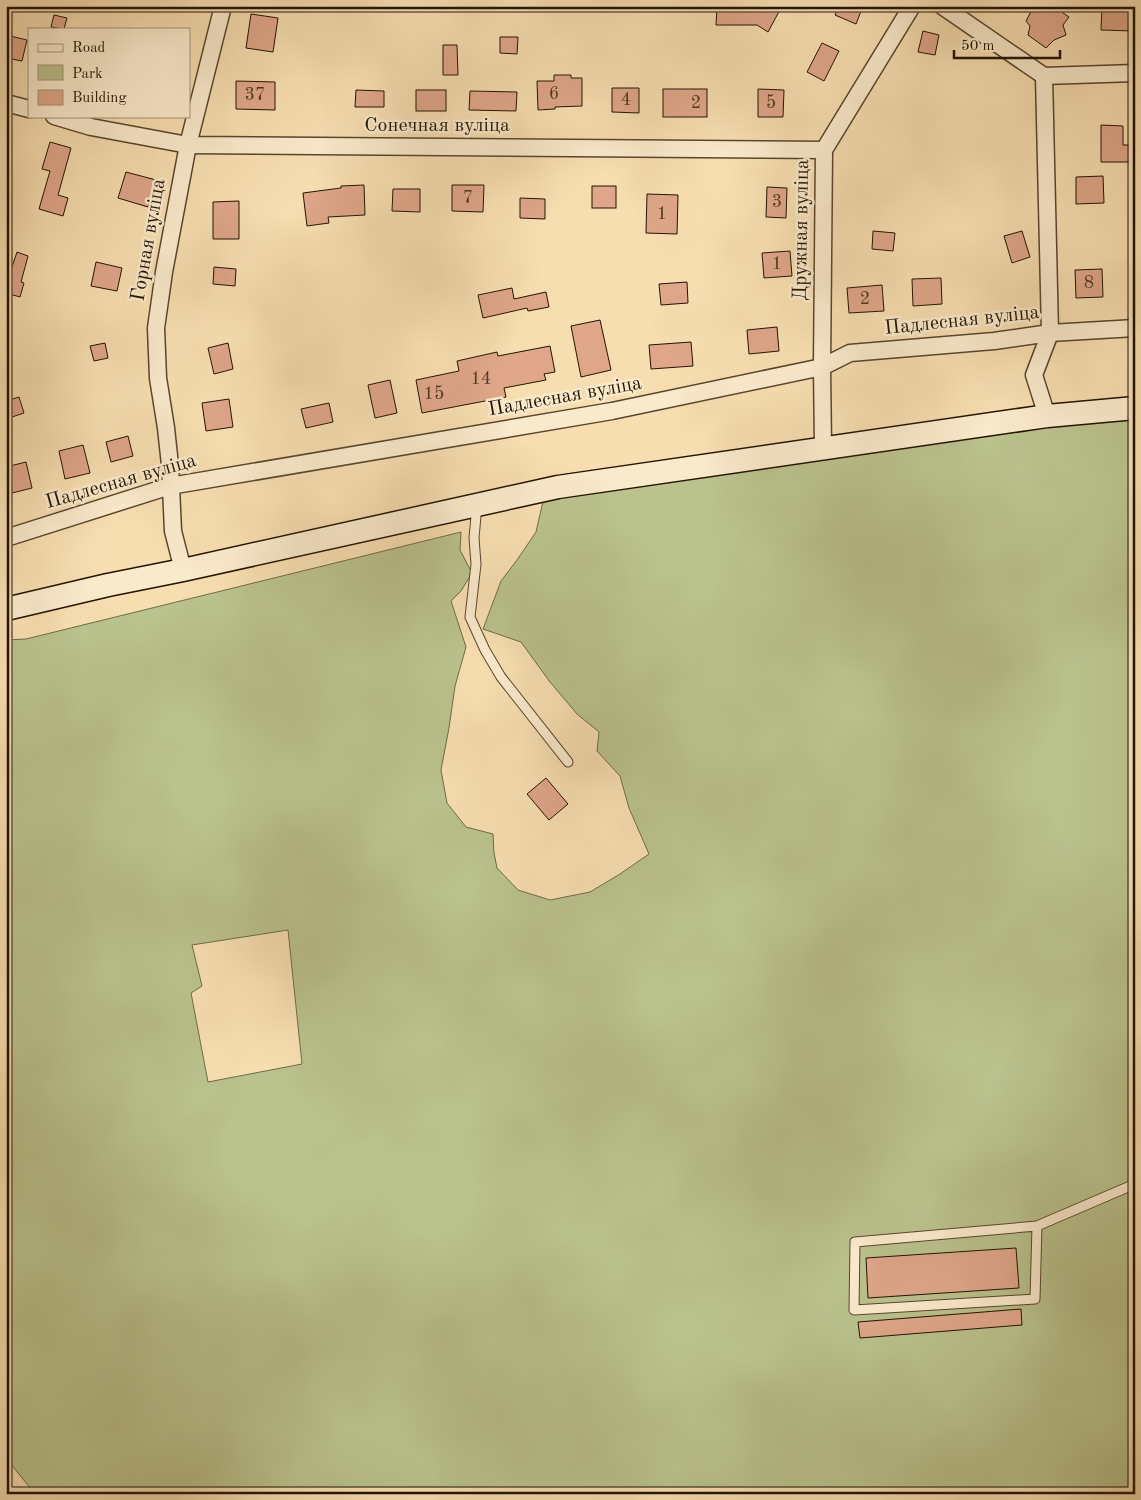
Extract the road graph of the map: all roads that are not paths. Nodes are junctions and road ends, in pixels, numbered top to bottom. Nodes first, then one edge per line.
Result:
1 (223, 6) edge
2 (912, 6) edge
3 (942, 6) edge
4 (1135, 73) edge
5 (1044, 76) junction
6 (6, 103) edge
7 (28, 109) edge
8 (61, 118) edge
9 (188, 145) junction
10 (824, 150) junction
11 (1135, 328) edge
12 (1050, 333) junction
13 (822, 368) junction
14 (1135, 408) edge
15 (1047, 416) junction
16 (823, 448) junction
17 (170, 486) junction
18 (477, 505) junction
19 (6, 538) edge
20 (183, 570) junction
21 (6, 609) edge
22 (568, 762) dead end
23 (1135, 1184) edge
24 (1037, 1226) junction

1 - 9 street, Горная вуліца
2 - 10 street, Дружная вуліца
3 - 5 street
4 - 5 street
5 - 12 street
6 - 7 street
8 - 9 street, Сонечная вуліца
9 - 10 street, Сонечная вуліца
9 - 17 street, Горная вуліца
10 - 13 street, Дружная вуліца
11 - 12 street, Падлесная вуліца
12 - 13 street, Падлесная вуліца
12 - 15 street
13 - 16 street, Дружная вуліца
13 - 17 street, Падлесная вуліца
14 - 15 street
15 - 16 street
16 - 18 street
17 - 19 street, Падлесная вуліца
17 - 20 street, Горная вуліца
18 - 20 street
18 - 22 lane
20 - 21 street
23 - 24 lane
24 - 24 lane

